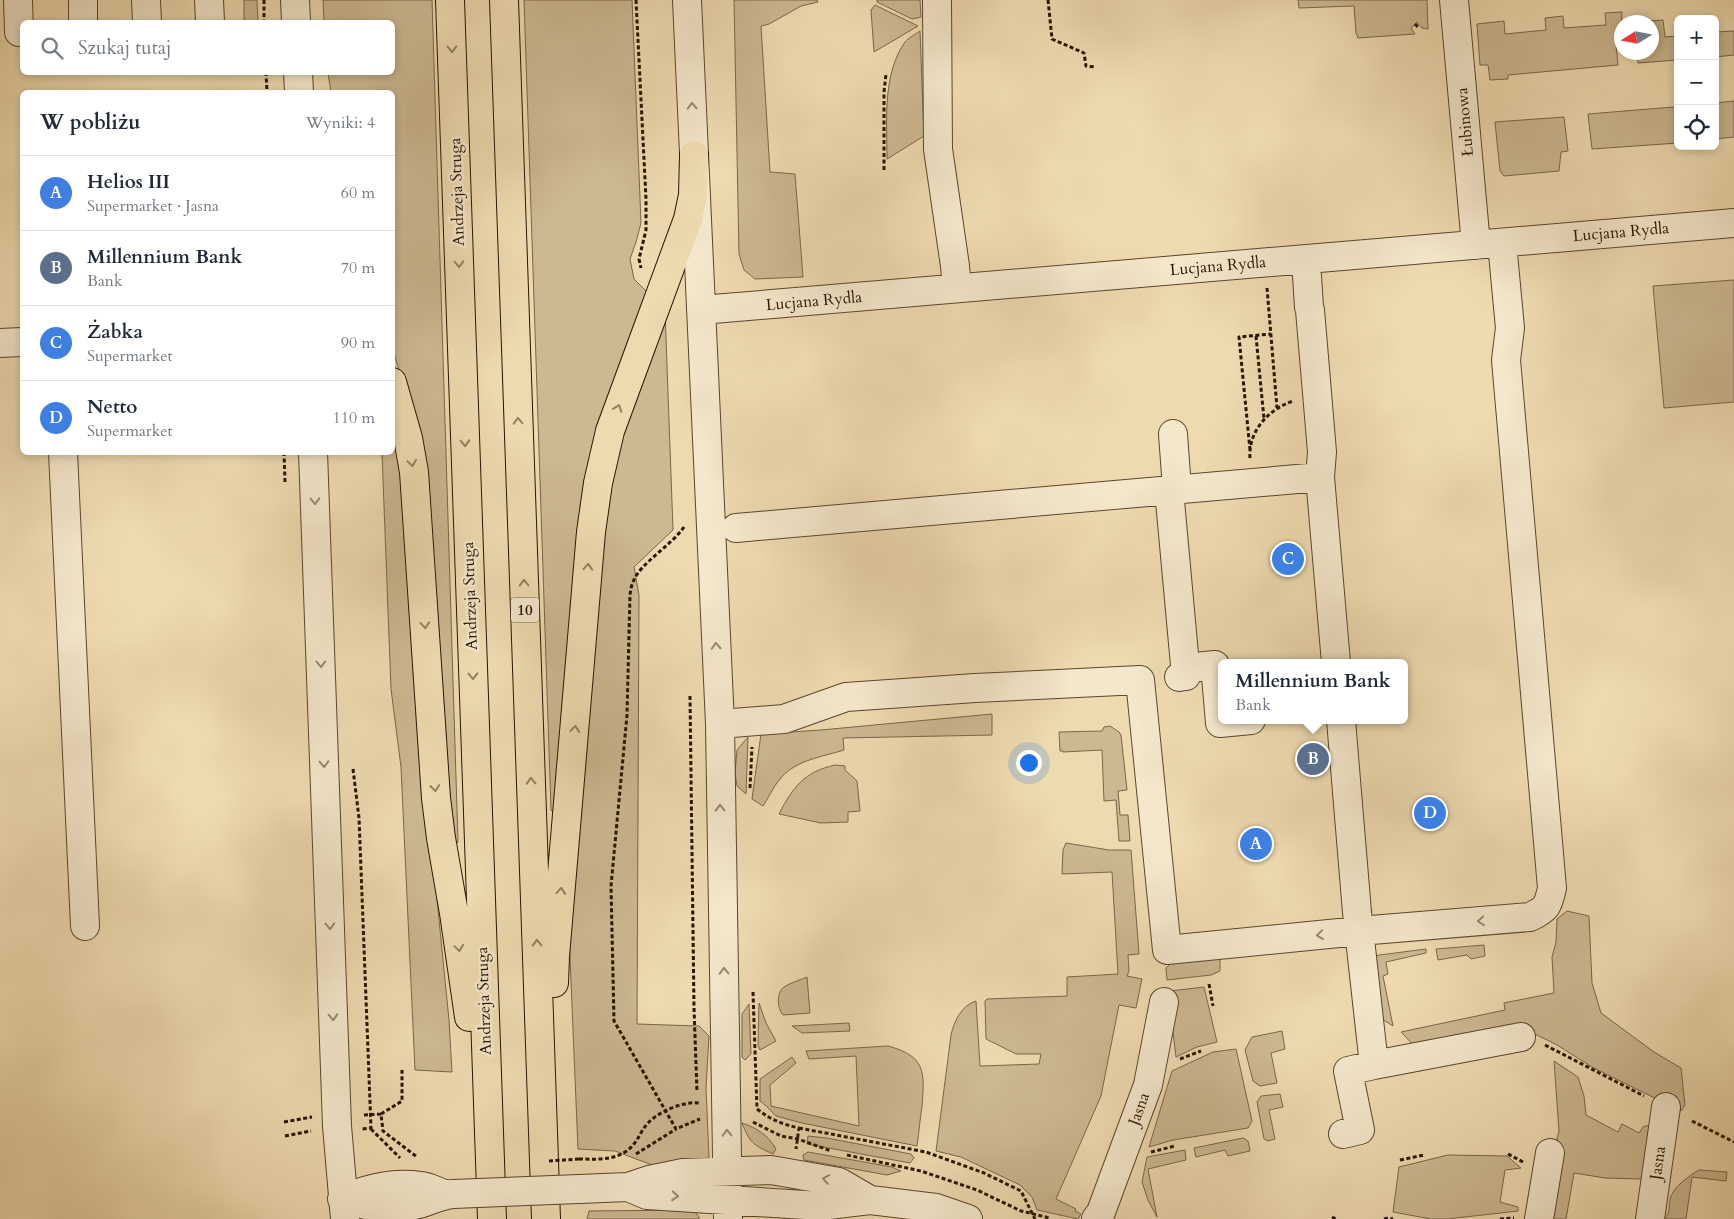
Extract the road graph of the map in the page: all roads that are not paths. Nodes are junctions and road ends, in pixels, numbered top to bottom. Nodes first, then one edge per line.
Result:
1 (18, 0) edge
2 (83, 0) edge
3 (146, 0) edge
4 (209, 0) edge
5 (295, 0) edge
6 (450, 0) edge
7 (504, 0) edge
8 (687, 0) edge
9 (937, 0) edge
10 (1454, 0) edge
11 (83, 20) edge
12 (147, 20) edge
13 (210, 20) edge
14 (296, 20) edge
15 (14, 32) edge
16 (298, 75) edge
17 (299, 90) edge
18 (694, 155) junction
19 (1734, 223) edge
20 (1489, 244) junction
21 (1306, 276) dead end
22 (957, 288) junction
23 (701, 310) junction
24 (0, 342) edge
25 (20, 342) edge
26 (395, 392) edge
27 (1173, 434) dead end
28 (63, 455) edge
29 (314, 455) edge
30 (1320, 477) junction
31 (1173, 490) junction
32 (736, 528) dead end
33 (1336, 659) edge
34 (1218, 700) edge
35 (720, 724) junction
36 (1341, 724) edge
37 (85, 926) dead end
38 (1359, 931) junction
39 (1164, 1002) dead end
40 (1521, 1038) dead end
41 (1374, 1065) junction
42 (1666, 1107) dead end
43 (1343, 1134) dead end
44 (1539, 1159) road end
45 (727, 1171) junction
46 (490, 1178) junction
47 (628, 1187) junction
48 (870, 1200) junction
49 (821, 1206) junction
50 (344, 1209) edge
51 (727, 1209) edge
52 (1103, 1217) edge
53 (1528, 1218) edge
54 (492, 1219) edge
55 (547, 1219) edge
56 (783, 1219) edge
57 (968, 1219) edge
58 (1650, 1219) edge

1 - 15 street
2 - 11 street
3 - 12 street
4 - 13 street
5 - 14 street
6 -> 46 main road, Andrzeja Struga
55 -> 7 main road, 10
18 -> 8 street
9 - 22 street
10 - 20 street, Łubinowa
16 - 17 street
18 - 23 street
55 -> 18 main road
19 - 20 street, Lucjana Rydla
20 - 22 street, Lucjana Rydla
20 -> 38 street, Łubinowa
21 - 30 street
22 - 23 street, Lucjana Rydla
35 -> 23 street
24 - 25 street
26 -> 46 main road
27 - 31 street
28 - 37 street
29 -> 50 street
30 - 31 street
30 - 33 street
31 - 32 street
31 - 34 street
38 -> 35 street
45 -> 35 street
36 - 38 street
38 - 41 street
39 - 52 street, Jasna
40 - 41 street
41 - 43 street
42 - 58 street, Jasna
44 - 53 street
45 - 47 street
48 -> 45 street
45 - 51 street
46 - 54 main road, Andrzeja Struga
47 - 50 street, bridge
47 -> 51 street
48 - 49 street
48 - 57 street
49 - 51 street
49 - 56 street

